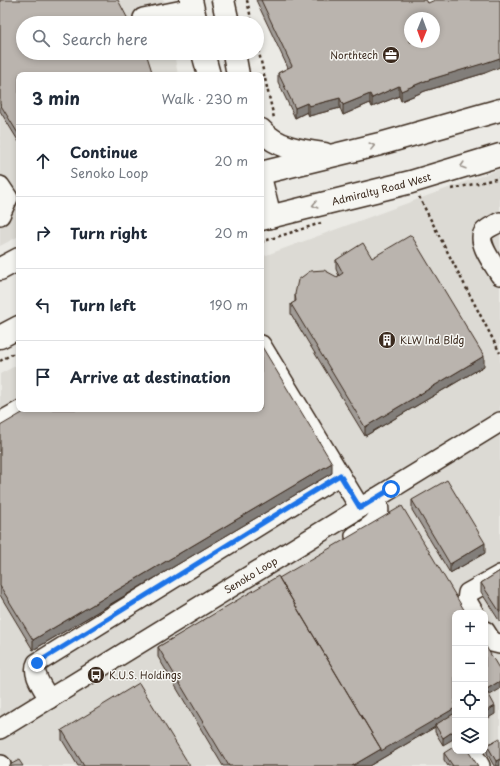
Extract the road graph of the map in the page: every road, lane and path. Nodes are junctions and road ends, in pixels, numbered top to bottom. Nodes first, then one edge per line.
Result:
1 (223, 0) edge
2 (247, 0) edge
3 (193, 10) edge
4 (156, 16) edge
5 (226, 16) edge
6 (250, 16) edge
7 (205, 60) edge
8 (235, 60) edge
9 (259, 60) edge
10 (208, 72) edge
11 (237, 72) edge
12 (261, 72) edge
13 (264, 96) edge
14 (500, 110) edge
15 (268, 125) edge
16 (334, 155) junction
17 (500, 155) edge
18 (264, 172) edge
19 (411, 182) junction
20 (0, 186) edge
21 (0, 215) edge
22 (265, 218) edge
23 (500, 222) edge
24 (16, 261) edge
25 (0, 269) edge
26 (500, 275) edge
27 (16, 329) edge
28 (0, 337) edge
29 (264, 350) edge
30 (16, 352) edge
31 (500, 353) edge
32 (0, 360) edge
33 (18, 412) edge
34 (0, 422) edge
35 (500, 422) edge
36 (340, 475) junction
37 (368, 503) junction
38 (338, 546) edge
39 (500, 574) edge
40 (472, 610) edge
41 (488, 636) edge
42 (150, 637) junction
43 (172, 644) edge
44 (500, 644) edge
45 (49, 699) junction
46 (0, 729) edge
47 (473, 754) edge
48 (480, 766) edge

1 - 5 main road
2 - 6 path
3 - 4 street
7 - 10 main road
8 - 11 main road
9 - 12 path
13 - 15 path
16 -> 14 main road
15 - 16 main road
16 - 18 main road
17 -> 19 main road, Admiralty Road West
19 -> 22 main road, Admiralty Road West
19 - 31 path
20 - 21 street
23 - 26 street
24 - 25 main road
27 - 28 main road
29 - 36 street
30 - 32 path
33 - 34 street
35 - 37 street, Senoko Loop
36 - 37 street
36 - 45 street
37 - 38 street
37 - 42 street, Senoko Loop
39 - 40 street
41 - 44 street
42 - 43 street
42 - 45 street, Senoko Loop
45 - 46 street, Senoko Loop
47 - 48 street

